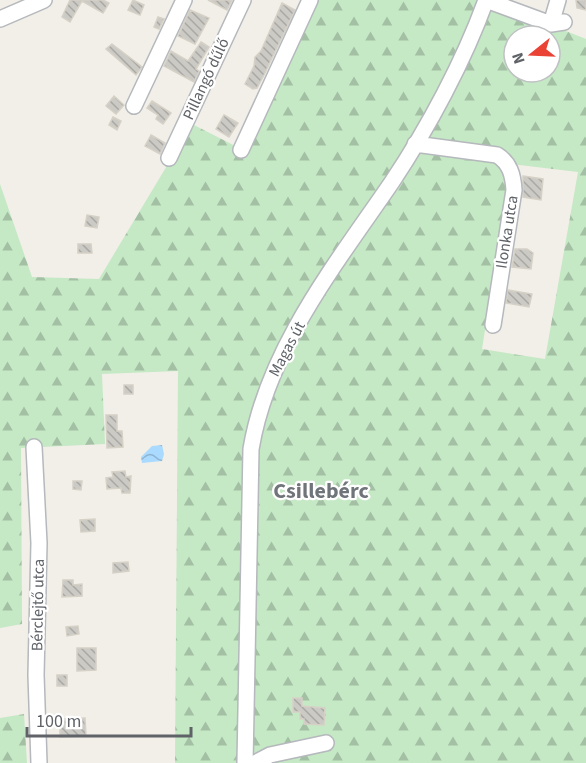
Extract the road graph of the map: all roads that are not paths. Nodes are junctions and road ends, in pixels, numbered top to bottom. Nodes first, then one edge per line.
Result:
1 (44, 0) edge
2 (184, 0) edge
3 (243, 0) edge
4 (310, 0) edge
5 (486, 0) edge
6 (558, 0) edge
7 (0, 19) edge
8 (134, 106) dead end
9 (415, 144) junction
10 (241, 150) dead end
11 (169, 158) dead end
12 (493, 325) dead end
13 (34, 447) dead end
14 (326, 743) dead end
15 (246, 745) junction
16 (259, 761) edge
17 (39, 763) edge
18 (245, 763) edge

1 - 7 street
2 - 8 street
3 - 11 street, Pillangó dűlő
4 - 10 street
5 - 6 street
5 - 9 street, Magas út
9 - 12 street, Ilonka utca
9 - 15 street, Magas út
13 - 17 street, Bérclejtő utca
14 - 16 street
15 - 16 street
15 - 18 street, Magas út

